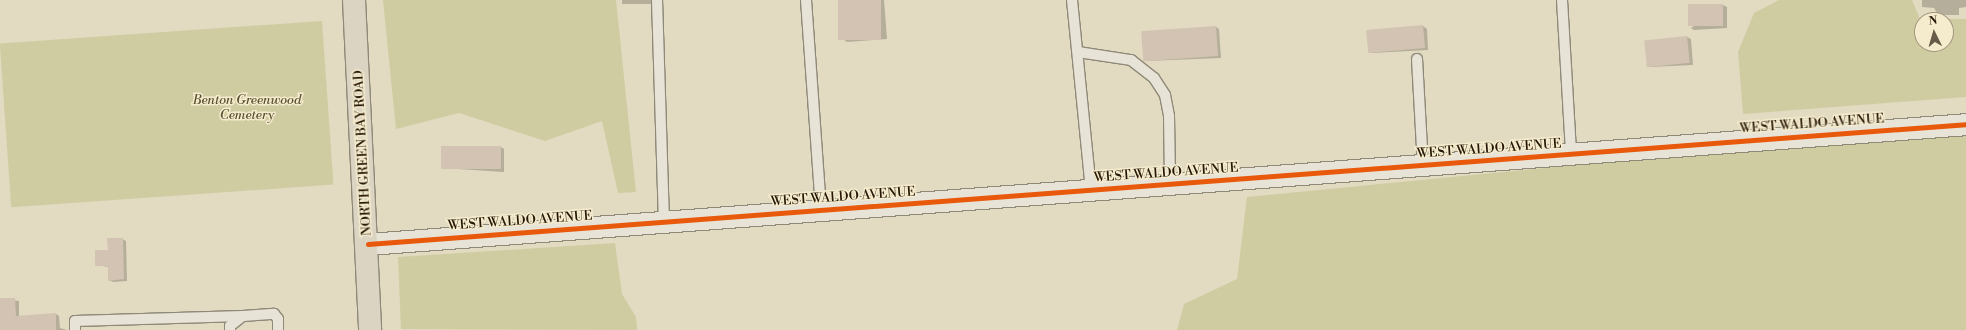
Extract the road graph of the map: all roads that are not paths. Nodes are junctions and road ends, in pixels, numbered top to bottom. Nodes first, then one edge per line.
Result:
1 (354, 0) edge
2 (657, 0) edge
3 (806, 0) edge
4 (1072, 0) edge
5 (1562, 0) edge
6 (1078, 52) junction
7 (1418, 59) dead end
8 (1966, 124) edge
9 (1571, 154) junction
10 (1423, 165) junction
11 (1170, 183) junction
12 (1091, 189) junction
13 (821, 210) junction
14 (664, 221) junction
15 (368, 244) junction
16 (243, 316) junction
17 (76, 325) edge
18 (230, 330) edge
19 (278, 330) edge
20 (370, 330) edge

1 - 15 main road, NORTH GREEN BAY ROAD
2 - 14 lane
3 - 13 lane
4 - 6 lane
5 - 9 lane
6 - 11 lane
6 - 12 lane
7 - 10 lane
8 - 9 street, WEST WALDO AVENUE
9 - 10 street, WEST WALDO AVENUE
10 - 11 street, WEST WALDO AVENUE
11 - 12 street, WEST WALDO AVENUE
12 - 13 street, WEST WALDO AVENUE
13 - 14 street, WEST WALDO AVENUE
14 - 15 street, WEST WALDO AVENUE
15 - 20 main road, NORTH GREEN BAY ROAD
16 - 17 lane
16 - 18 lane
16 - 19 lane

